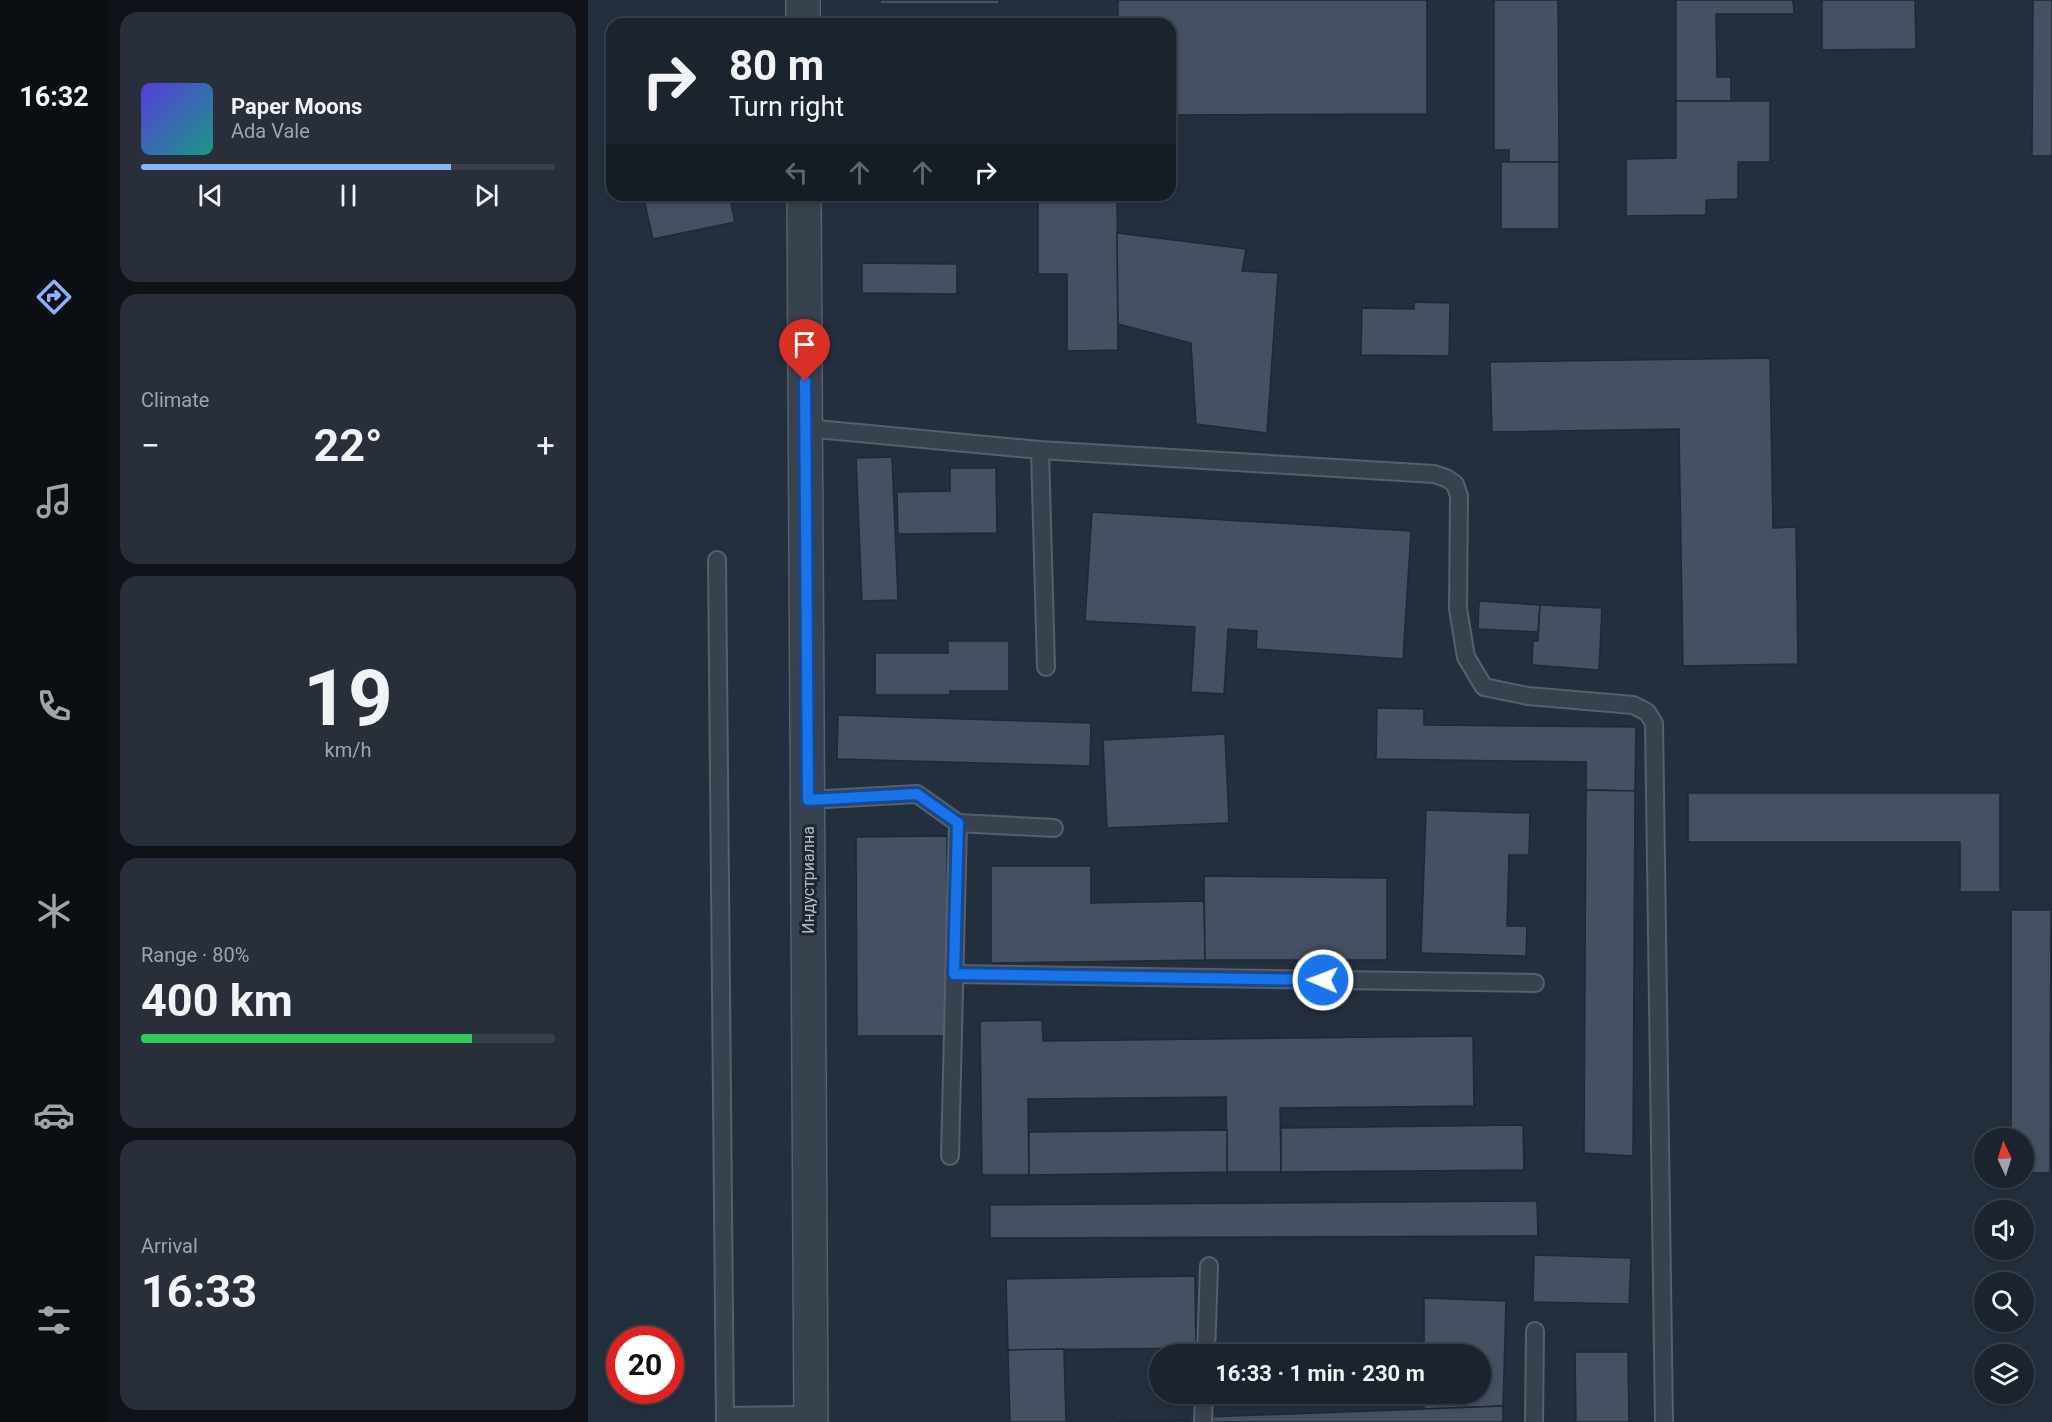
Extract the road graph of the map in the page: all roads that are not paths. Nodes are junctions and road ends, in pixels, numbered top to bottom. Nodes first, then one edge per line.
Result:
1 (803, 0) edge
2 (803, 18) edge
3 (804, 201) edge
4 (806, 428) junction
5 (1041, 450) junction
6 (717, 560) dead end
7 (1046, 667) dead end
8 (808, 800) junction
9 (958, 823) junction
10 (1054, 828) dead end
11 (954, 974) junction
12 (1535, 983) dead end
13 (950, 1156) dead end
14 (1209, 1266) dead end
15 (1535, 1331) dead end
16 (1206, 1344) edge
17 (1204, 1404) edge
18 (725, 1419) edge
19 (811, 1419) edge
20 (1203, 1422) edge
21 (1534, 1422) edge
22 (1664, 1422) edge

1 - 2 street
3 - 4 street, Индустриална
4 - 5 lane
4 - 8 street, Индустриална
5 - 7 lane
5 - 22 lane
6 - 18 lane
8 - 9 lane
8 - 19 street, Индустриална
9 - 10 lane
9 - 11 lane
11 - 12 lane
11 - 13 lane
14 - 16 lane
15 - 21 lane
17 - 20 lane
18 - 19 lane

